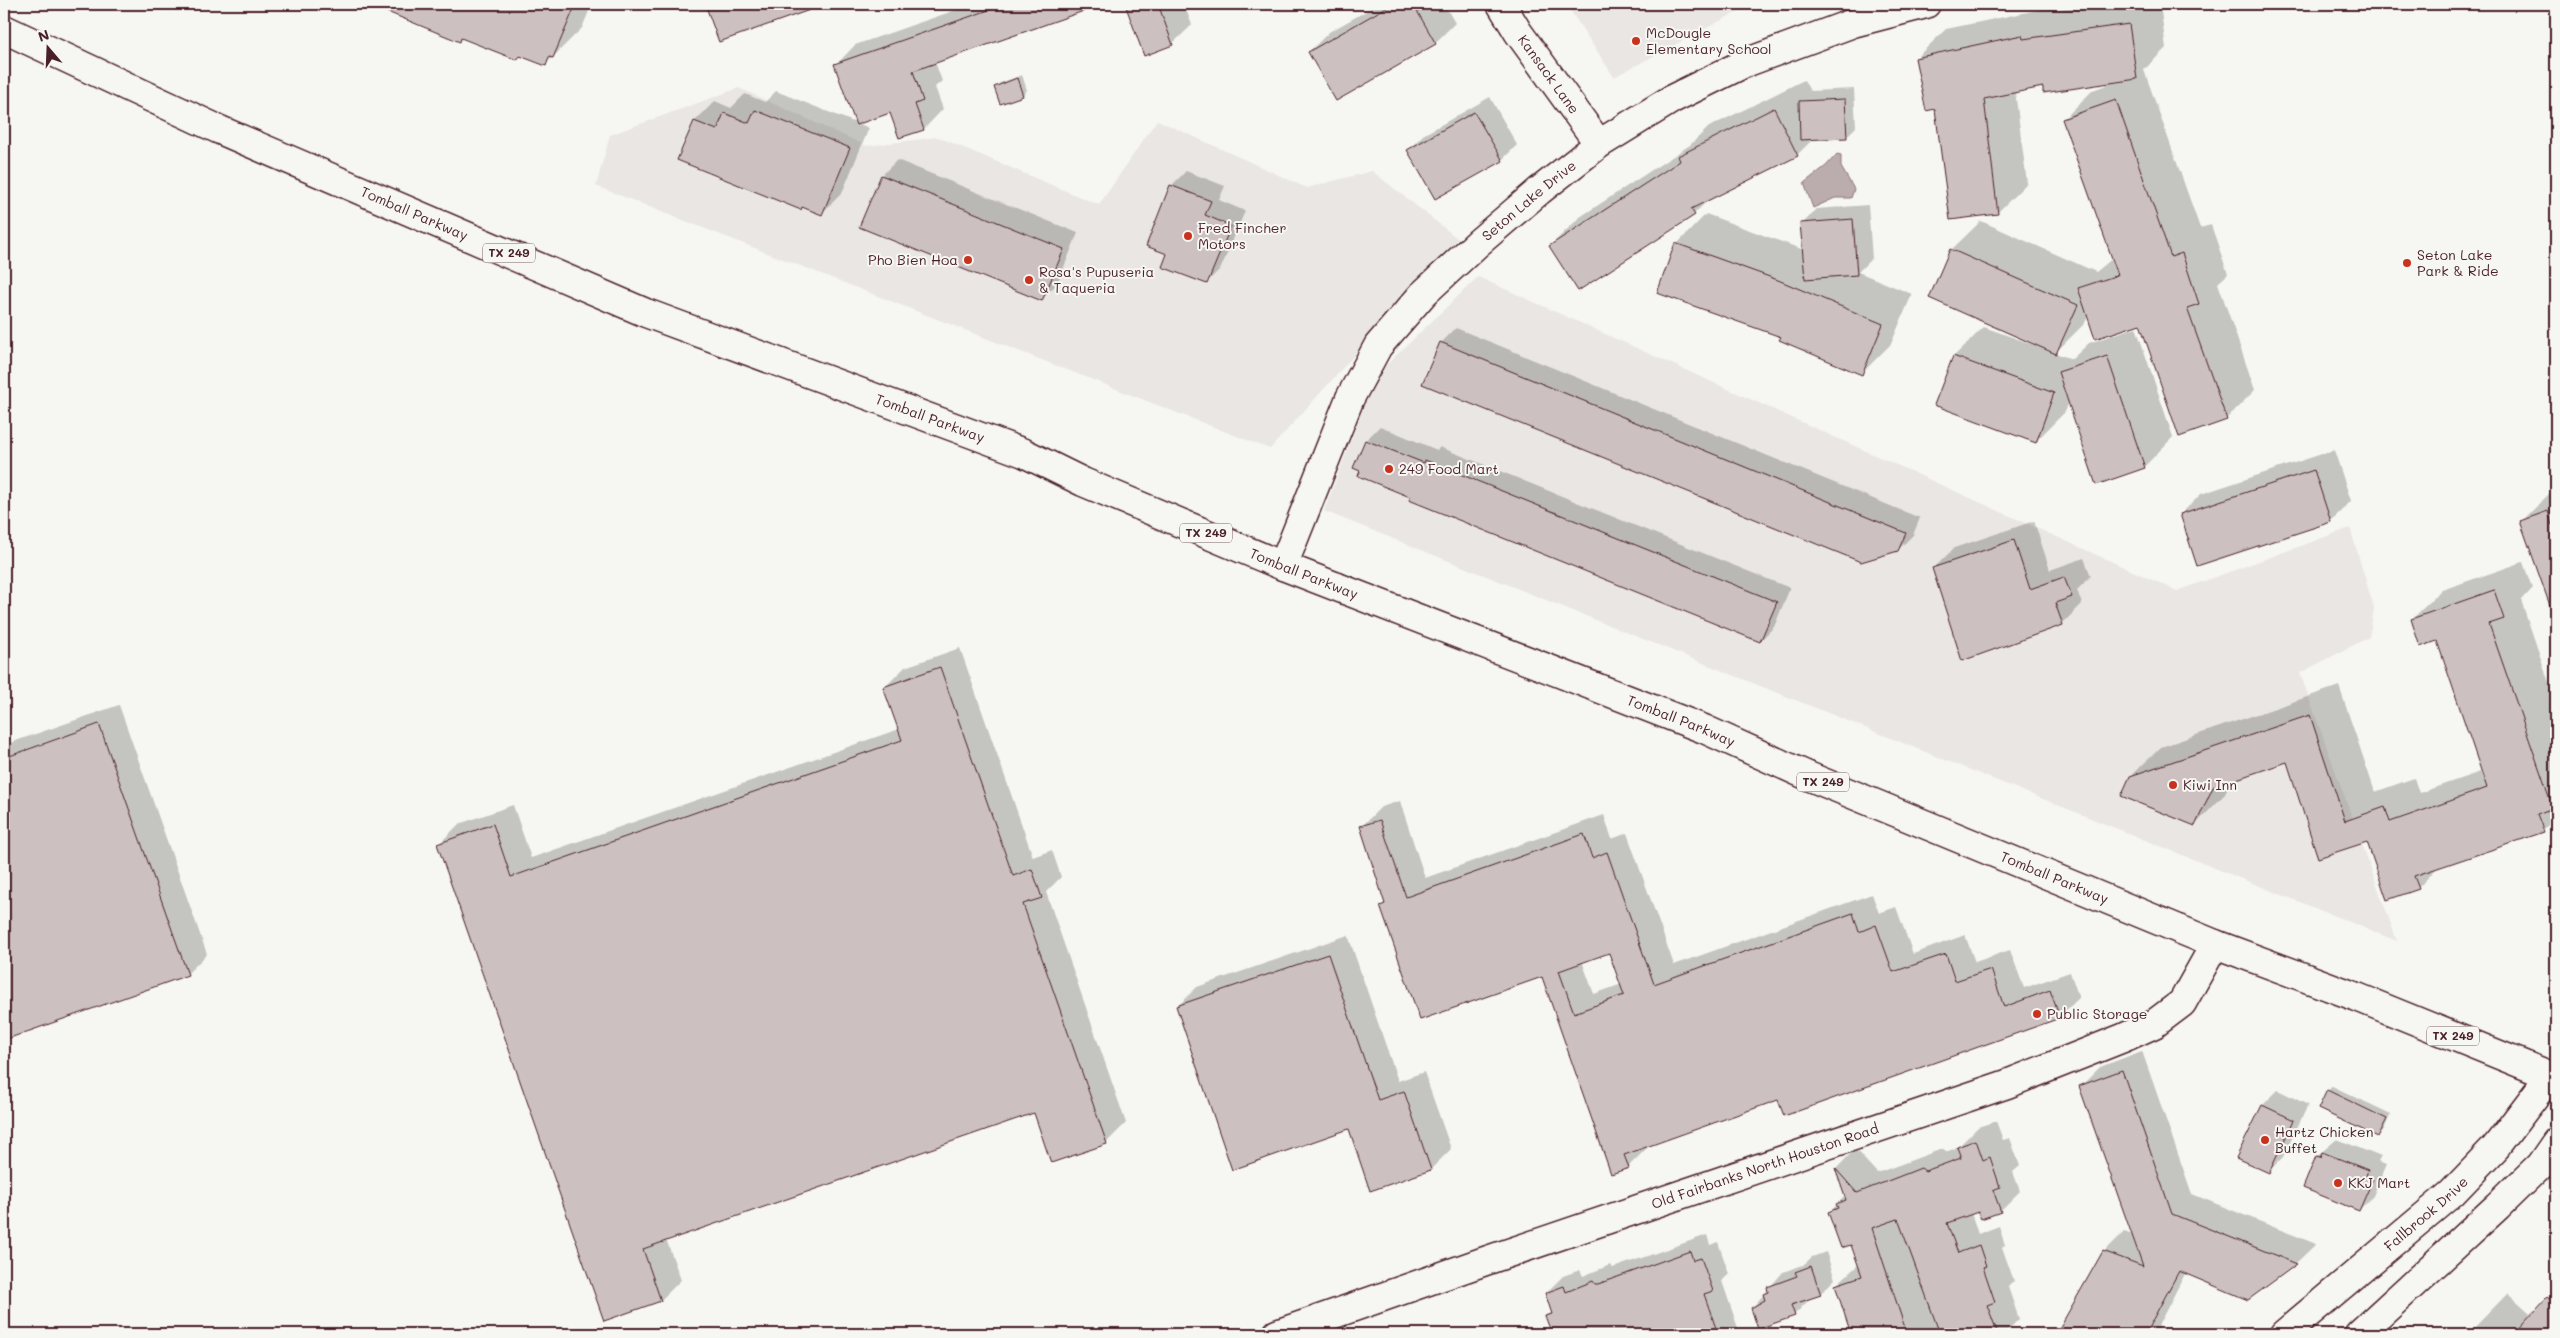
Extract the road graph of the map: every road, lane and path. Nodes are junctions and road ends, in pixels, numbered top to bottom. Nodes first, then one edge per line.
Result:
1 (1501, 4) edge
2 (1926, 4) edge
3 (4, 29) edge
4 (1598, 144) junction
5 (1284, 566) junction
6 (2215, 944) junction
7 (2553, 1077) edge
8 (2556, 1142) edge
9 (1277, 1334) edge
10 (2284, 1334) edge
11 (2359, 1334) edge

1 - 4 main road, Kansack Lane
2 - 4 main road, Seton Lake Drive
3 - 5 main road, Tomball Parkway / TX 249
4 - 5 main road, Seton Lake Drive
5 - 6 main road, Tomball Parkway / TX 249
6 - 7 main road, Tomball Parkway / TX 249
6 - 9 main road, Old Fairbanks North Houston Road
7 - 10 main road, Fallbrook Drive
8 - 11 main road

